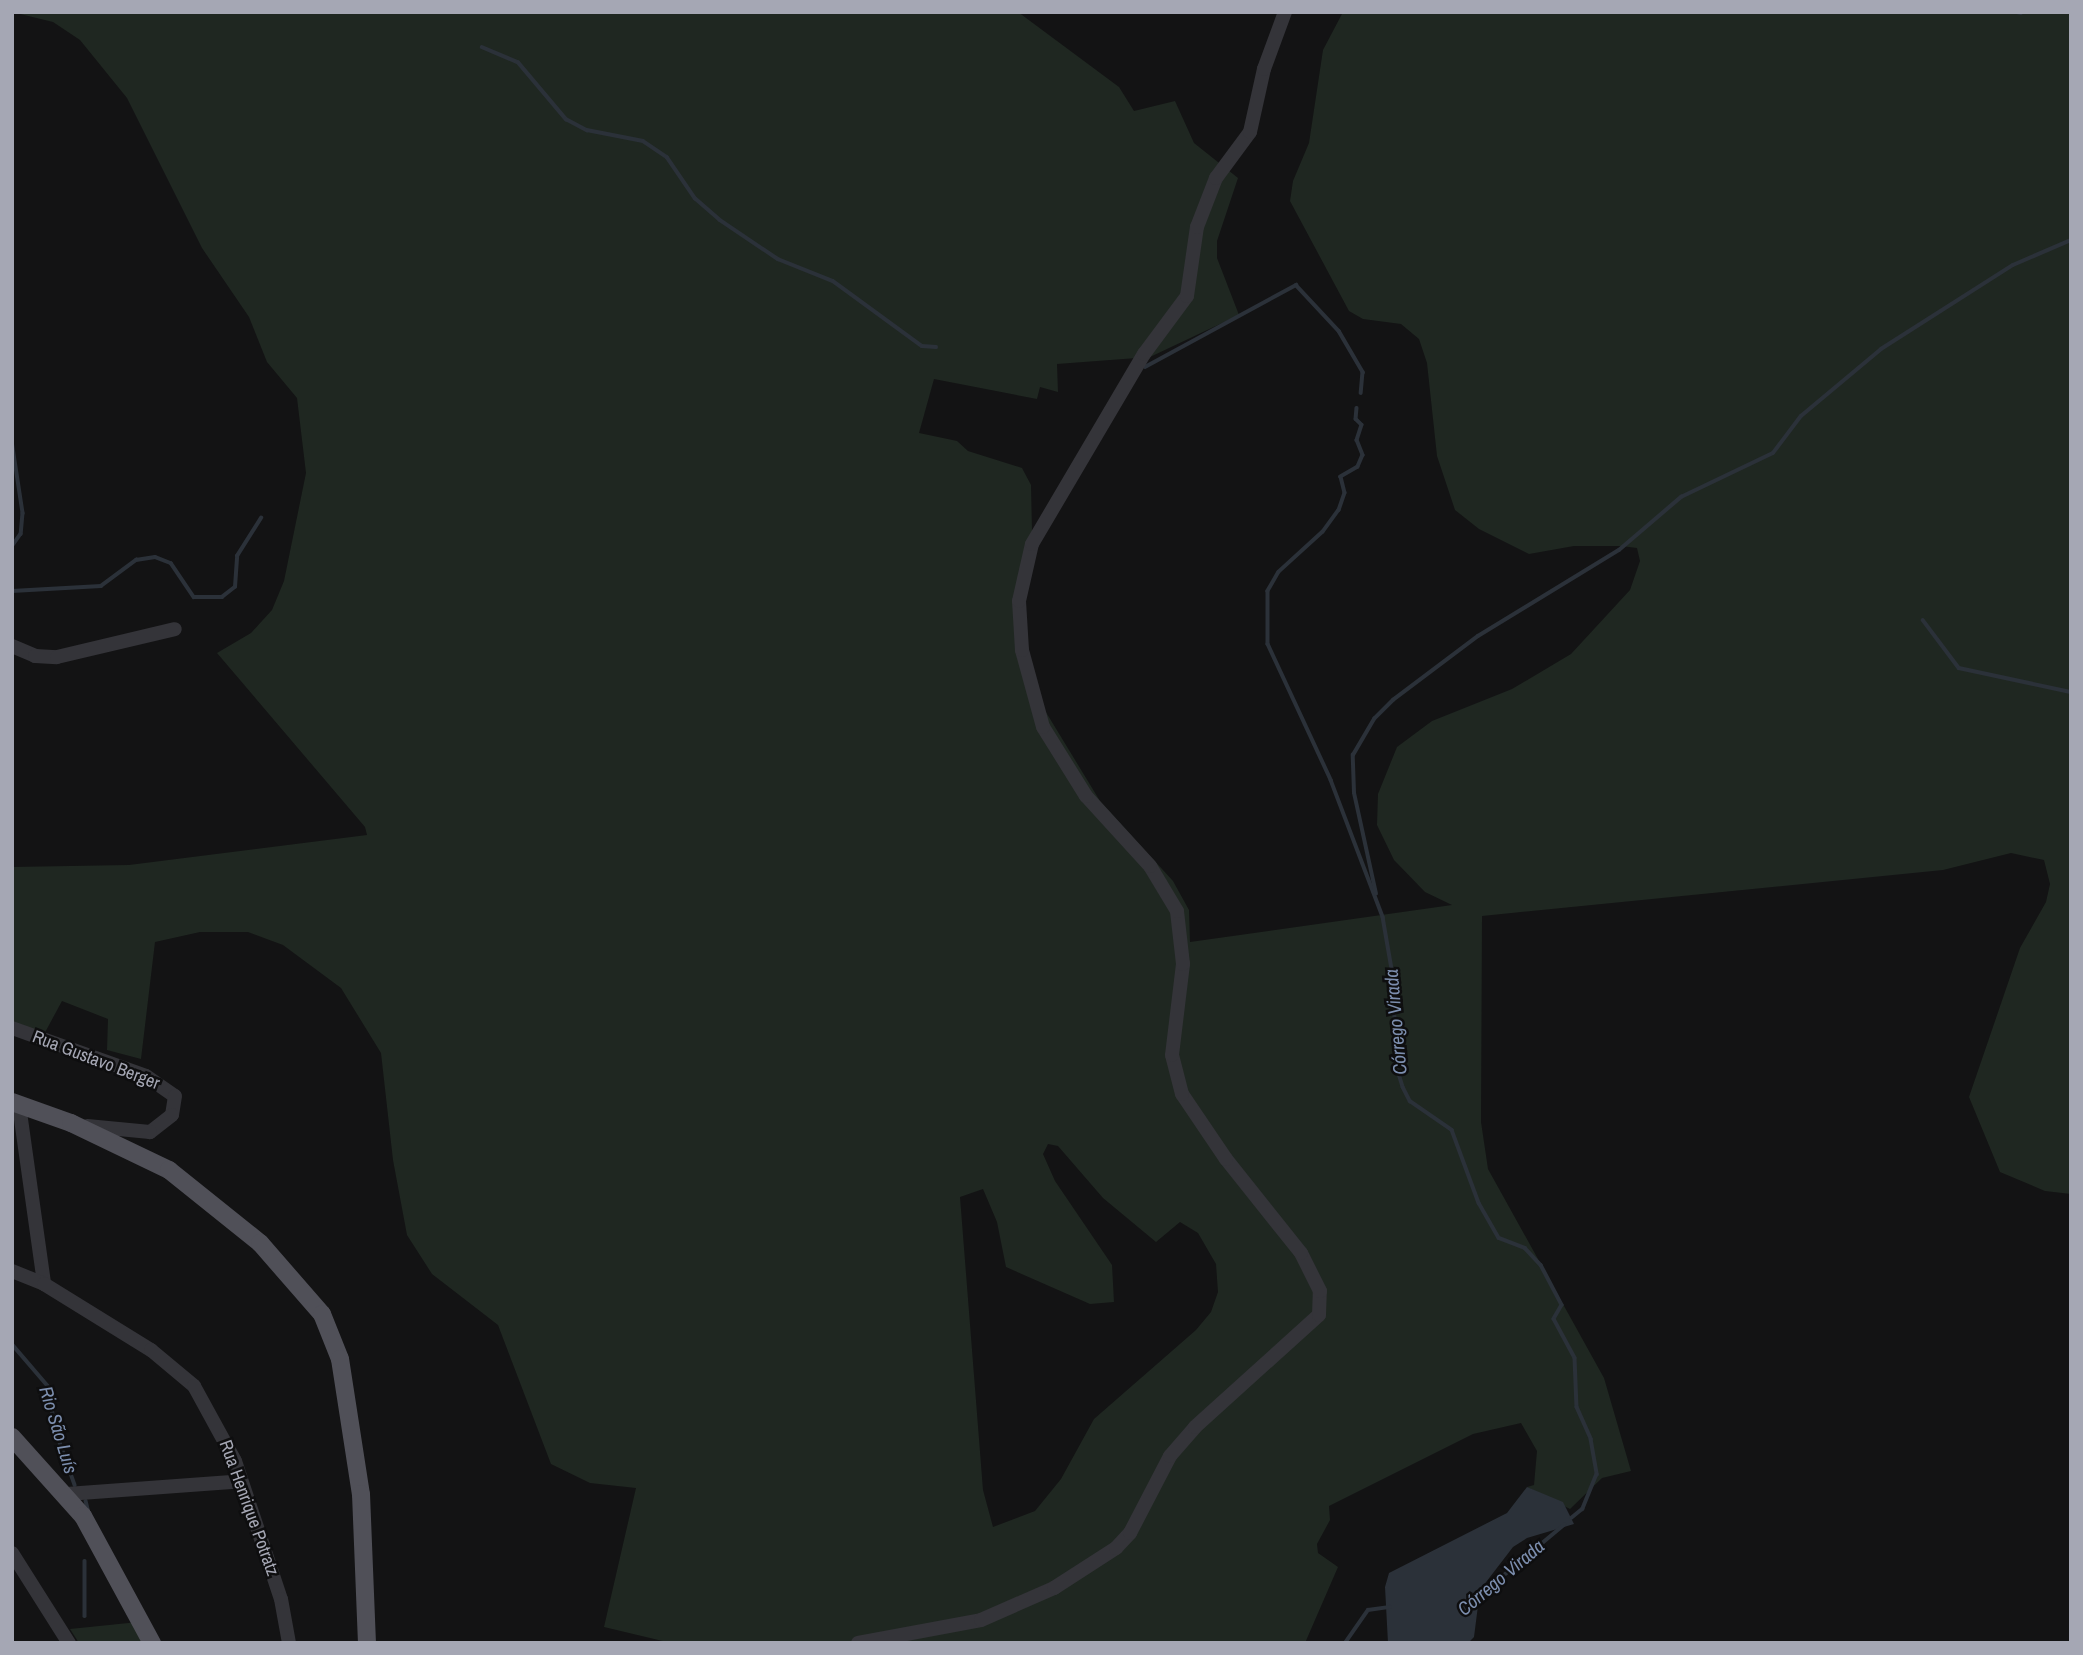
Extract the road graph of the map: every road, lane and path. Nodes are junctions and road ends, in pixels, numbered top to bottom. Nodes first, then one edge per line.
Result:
1 (1285, 12) edge
2 (175, 629) dead end
3 (12, 646) edge
4 (12, 1028) edge
5 (16, 1104) edge
6 (71, 1123) junction
7 (12, 1271) edge
8 (44, 1284) junction
9 (12, 1437) edge
10 (242, 1481) junction
11 (67, 1494) junction
12 (12, 1553) edge
13 (69, 1643) edge
14 (152, 1643) edge
15 (289, 1643) edge
16 (366, 1643) edge
17 (858, 1643) edge

1 - 17 street
2 - 3 street
4 - 6 street, Rua Gustavo Berger
5 - 6 main road
5 - 8 street
6 - 16 main road
7 - 8 street, Rua Henrique Potratz
8 - 10 street, Rua Henrique Potratz
9 - 11 main road
10 - 11 street
10 - 15 street, Rua Henrique Potratz
11 - 14 main road
12 - 13 street

